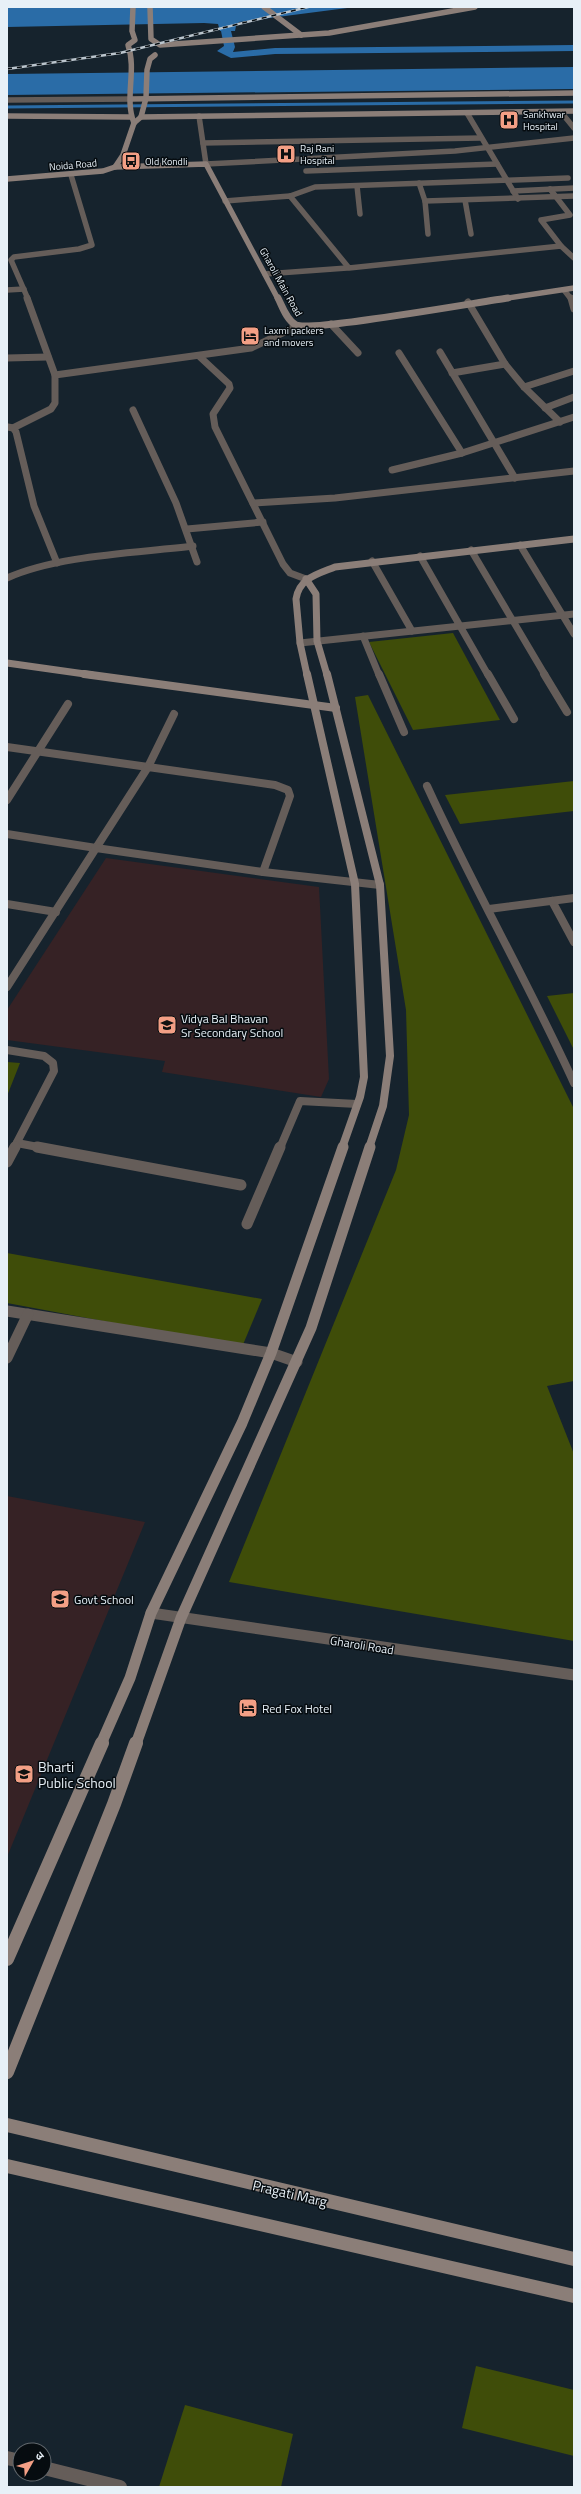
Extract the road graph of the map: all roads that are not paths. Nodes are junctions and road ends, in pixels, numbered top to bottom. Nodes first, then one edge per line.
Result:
1 (133, 7) edge
2 (150, 7) edge
3 (264, 7) edge
4 (475, 7) edge
5 (301, 35) junction
6 (135, 40) junction
7 (153, 40) junction
8 (206, 40) junction
9 (160, 45) junction
10 (131, 54) junction
11 (138, 56) dead end
12 (155, 56) junction
13 (144, 57) dead end
14 (574, 93) edge
15 (7, 100) edge
16 (130, 100) junction
17 (146, 100) junction
18 (574, 111) edge
19 (467, 112) junction
20 (561, 112) junction
21 (142, 114) junction
22 (130, 115) junction
23 (7, 116) edge
24 (199, 116) junction
25 (134, 123) junction
26 (574, 128) edge
27 (481, 138) junction
28 (574, 138) edge
29 (203, 143) junction
30 (487, 149) junction
31 (299, 158) junction
32 (206, 164) junction
33 (496, 164) junction
34 (115, 167) junction
35 (71, 175) junction
36 (568, 178) dead end
37 (7, 179) edge
38 (311, 179) junction
39 (508, 180) junction
40 (419, 183) junction
41 (357, 186) junction
42 (550, 188) junction
43 (574, 188) edge
44 (514, 190) junction
45 (290, 196) junction
46 (574, 196) edge
47 (556, 198) junction
48 (518, 199) junction
49 (425, 200) junction
50 (465, 200) junction
51 (225, 201) junction
52 (360, 214) dead end
53 (428, 234) dead end
54 (471, 234) dead end
55 (561, 246) junction
56 (574, 258) edge
57 (347, 268) junction
58 (265, 274) junction
59 (574, 288) edge
60 (24, 289) junction
61 (7, 290) edge
62 (564, 290) junction
63 (468, 302) junction
64 (574, 309) edge
65 (331, 324) junction
66 (297, 326) junction
67 (440, 352) dead end
68 (358, 353) dead end
69 (399, 353) dead end
70 (48, 356) junction
71 (200, 357) junction
72 (7, 358) edge
73 (505, 364) junction
74 (574, 371) edge
75 (452, 373) junction
76 (55, 375) junction
77 (524, 387) junction
78 (574, 397) edge
79 (545, 408) junction
80 (133, 410) dead end
81 (574, 417) edge
82 (560, 422) junction
83 (10, 427) edge
84 (494, 443) junction
85 (462, 453) junction
86 (392, 470) dead end
87 (574, 471) edge
88 (516, 478) junction
89 (253, 503) junction
90 (263, 522) junction
91 (187, 529) junction
92 (574, 539) edge
93 (520, 545) junction
94 (193, 546) junction
95 (472, 550) junction
96 (420, 556) junction
97 (372, 561) junction
98 (197, 562) dead end
99 (57, 563) junction
100 (7, 578) edge
101 (306, 579) junction
102 (574, 614) edge
103 (563, 616) junction
104 (514, 621) junction
105 (460, 626) junction
106 (412, 631) junction
107 (574, 634) edge
108 (363, 636) junction
109 (317, 641) junction
110 (300, 643) junction
111 (7, 663) edge
112 (68, 704) dead end
113 (315, 705) junction
114 (336, 708) junction
115 (568, 712) dead end
116 (174, 714) dead end
117 (514, 719) dead end
118 (404, 732) dead end
119 (7, 747) edge
120 (39, 751) junction
121 (148, 767) junction
122 (427, 786) dead end
123 (7, 800) edge
124 (7, 834) edge
125 (96, 848) junction
126 (263, 872) junction
127 (355, 884) junction
128 (380, 885) junction
129 (574, 898) edge
130 (552, 901) junction
131 (7, 904) edge
132 (489, 909) junction
133 (56, 912) junction
134 (574, 942) edge
135 (7, 987) edge
136 (7, 1050) edge
137 (574, 1083) edge
138 (357, 1104) junction
139 (17, 1143) junction
140 (7, 1162) edge
141 (241, 1185) dead end
142 (247, 1224) dead end
143 (7, 1311) edge
144 (28, 1314) junction
145 (271, 1353) junction
146 (7, 1358) edge
147 (297, 1362) junction
148 (151, 1613) junction
149 (182, 1618) junction
150 (574, 1675) edge
151 (7, 1958) edge
152 (7, 2072) edge
153 (7, 2125) edge
154 (7, 2166) edge
155 (574, 2259) edge
156 (574, 2296) edge
157 (52, 2470) edge
158 (120, 2487) edge

1 - 6 street
2 - 7 street
3 - 5 street
4 - 5 street
5 - 8 street
6 - 7 street
6 - 10 street
7 - 8 street
7 - 9 street
8 - 9 street
9 - 12 street
10 - 11 street
10 - 16 street
12 - 13 street
12 - 17 street
14 - 17 street
15 - 16 street
16 - 17 street
16 - 22 street
17 - 21 street
18 - 20 street
19 - 20 street
19 - 24 street
19 - 27 street
20 - 26 street
21 - 24 street
21 - 25 street, Noida Road
22 - 23 street
22 - 25 street
24 - 29 street
25 - 34 street, Noida Road
27 - 29 street
27 - 30 street
28 - 30 street
29 - 32 street
30 - 31 street
30 - 33 street
31 - 32 street
31 - 38 street
32 - 34 street
32 - 51 street, Gharoli Main Road
33 - 38 street
33 - 39 street
34 - 35 street, Noida Road
35 - 37 street, Noida Road
35 - 60 street
36 - 39 street
38 - 41 street
38 - 45 street
39 - 40 street
39 - 44 street
40 - 41 street
40 - 49 street
41 - 52 street
42 - 43 street
42 - 44 street
42 - 47 street
44 - 48 street
45 - 51 street
45 - 57 street
46 - 47 street
47 - 48 street
47 - 55 street
48 - 50 street
49 - 50 street
49 - 53 street
50 - 54 street
51 - 58 street, Gharoli Main Road
55 - 56 street
55 - 57 street
57 - 58 street
58 - 66 street, Gharoli Main Road
59 - 62 street, Gharoli Main Road
60 - 61 street
60 - 70 street
62 - 63 street, Gharoli Main Road
62 - 64 street
63 - 65 street, Gharoli Main Road
63 - 73 street
65 - 66 street, Gharoli Main Road
65 - 68 street
66 - 71 street
67 - 75 street
69 - 85 street
70 - 72 street
70 - 76 street
71 - 76 street
71 - 89 street
73 - 75 street
73 - 77 street
74 - 77 street
75 - 84 street
76 - 83 street
77 - 79 street
78 - 79 street
79 - 82 street
80 - 91 street
81 - 82 street
82 - 84 street
83 - 99 street
84 - 85 street
84 - 88 street
85 - 86 street
87 - 88 street
88 - 89 street
89 - 90 street
90 - 91 street
90 - 101 street
91 - 94 street
92 - 93 street
93 - 95 street
93 - 103 street
94 - 98 street
94 - 99 street
95 - 96 street
95 - 104 street
96 - 97 street
96 - 105 street
97 - 101 street
97 - 106 street
99 - 100 street
101 - 109 street
101 - 110 street
102 - 103 street
103 - 104 street
103 - 107 street
104 - 105 street
104 - 115 street
105 - 106 street
105 - 117 street
106 - 108 street
108 - 109 street
108 - 118 street
109 - 110 street
109 - 114 street
110 - 113 street
111 - 113 street
112 - 120 street
113 - 114 street
113 - 127 street
114 - 128 street
116 - 121 street
119 - 120 street
120 - 121 street
120 - 123 street
121 - 125 street
121 - 126 street
122 - 132 street
124 - 125 street
125 - 126 street
125 - 133 street
126 - 127 street
127 - 128 street
127 - 138 street
128 - 147 street
129 - 130 street
130 - 132 street
130 - 134 street
131 - 133 street
132 - 137 street
133 - 135 street
136 - 139 street
138 - 142 street
138 - 145 street
139 - 140 street
139 - 141 street
143 - 144 street
144 - 145 street
144 - 146 street
145 - 147 street
145 - 148 street
147 - 149 street
148 - 149 street, Gharoli Road
148 - 151 street
149 - 150 street, Gharoli Road
149 - 152 street
153 - 155 street, Pragati Marg
154 - 156 street
157 - 158 street

